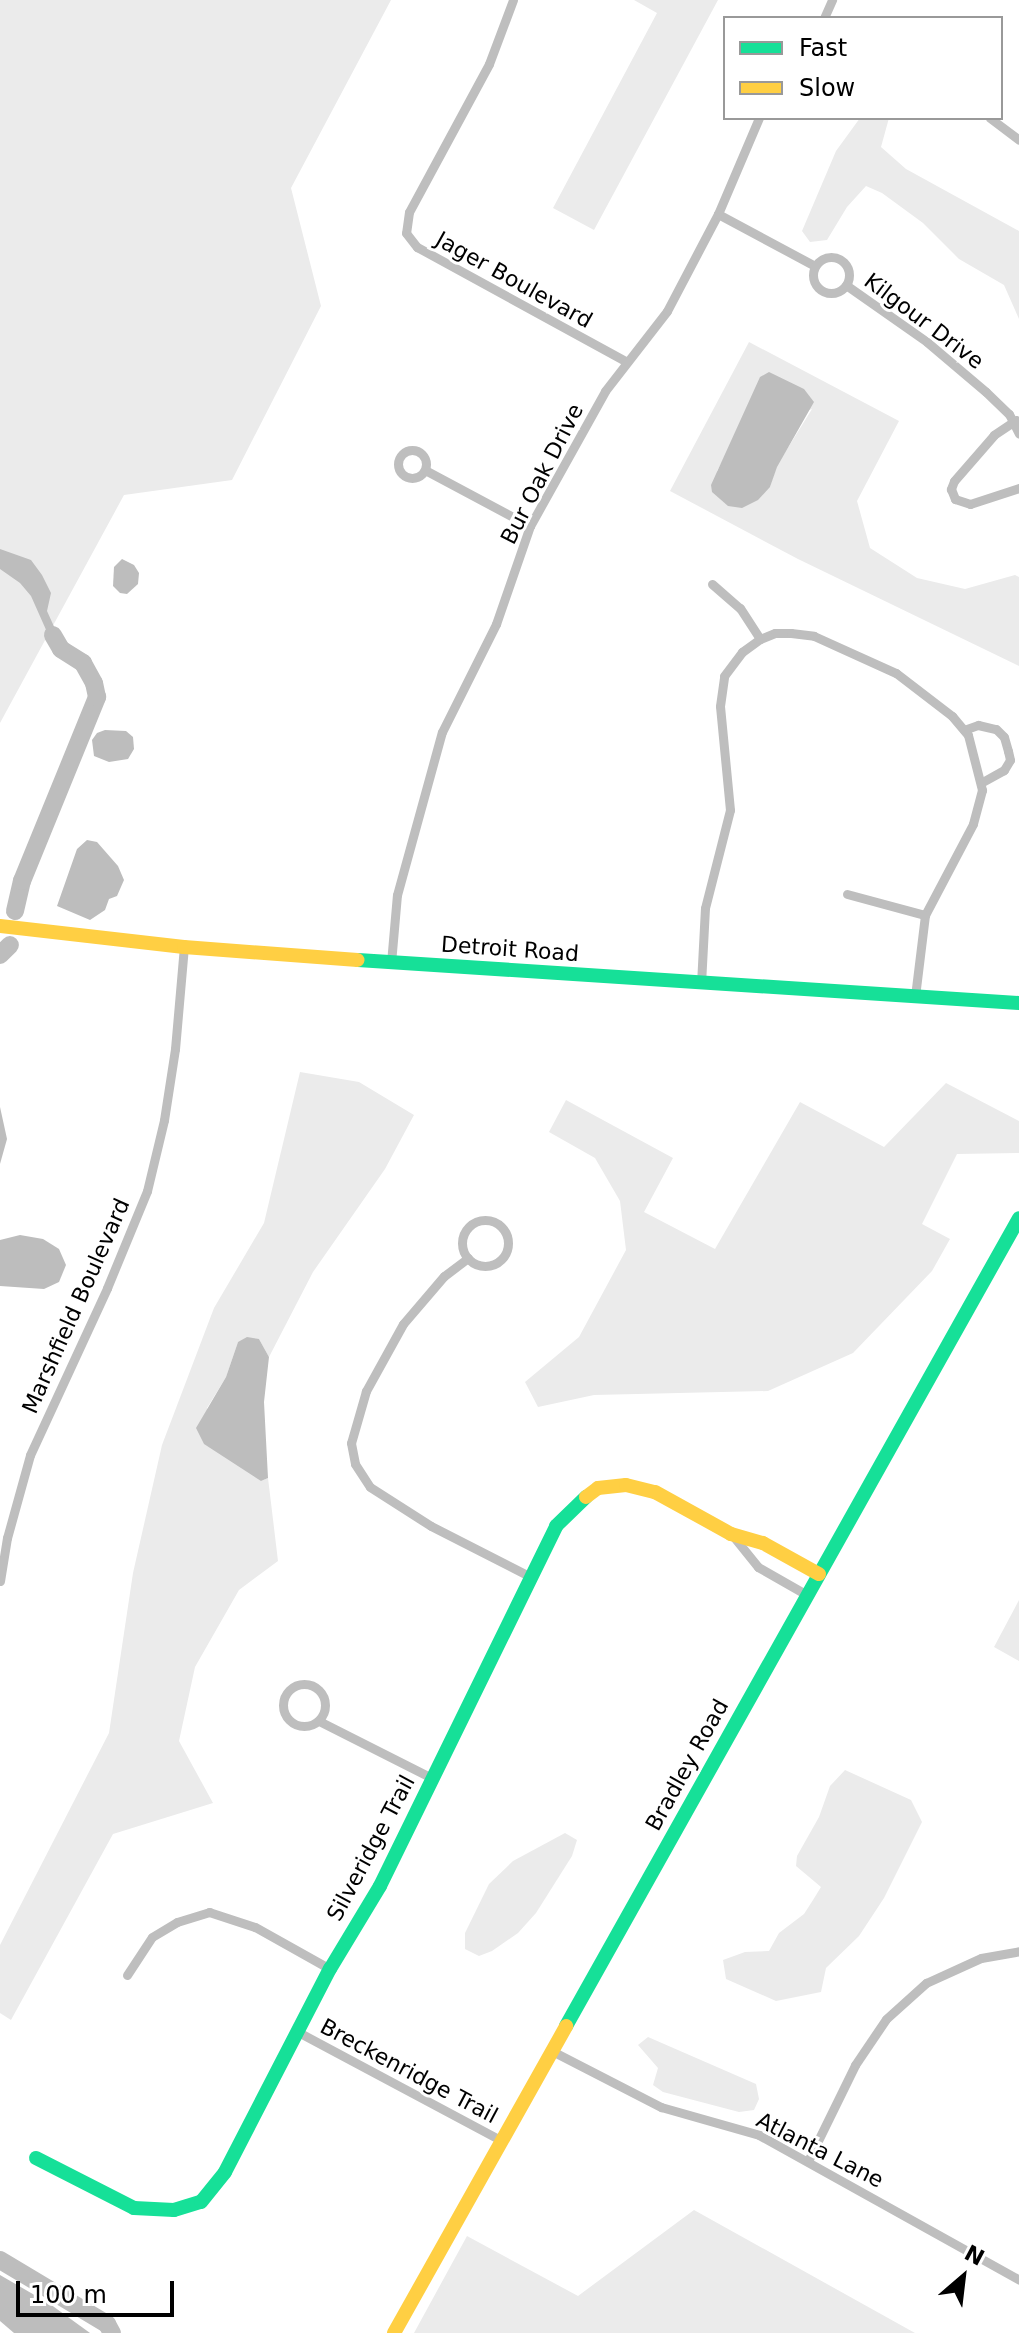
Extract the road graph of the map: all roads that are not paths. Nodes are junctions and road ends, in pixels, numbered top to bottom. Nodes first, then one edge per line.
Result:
1 (513, 0) edge
2 (758, 120) edge
3 (993, 120) edge
4 (1019, 140) edge
5 (718, 214) junction
6 (815, 266) junction
7 (846, 285) junction
8 (627, 362) junction
9 (1016, 420) edge
10 (1019, 434) edge
11 (425, 470) dead end
12 (1019, 488) edge
13 (530, 526) junction
14 (712, 584) dead end
15 (760, 639) junction
16 (964, 730) junction
17 (981, 783) junction
18 (847, 894) dead end
19 (925, 915) junction
20 (0, 926) edge
21 (184, 947) junction
22 (391, 963) junction
23 (701, 984) junction
24 (915, 997) junction
25 (1019, 1003) edge
26 (1019, 1218) edge
27 (468, 1258) junction
28 (731, 1534) junction
29 (819, 1574) junction
30 (529, 1576) junction
31 (0, 1581) edge
32 (807, 1595) junction
33 (319, 1721) junction
34 (432, 1778) junction
35 (1019, 1951) edge
36 (330, 1969) junction
37 (127, 1975) dead end
38 (300, 2033) junction
39 (552, 2051) junction
40 (502, 2141) junction
41 (36, 2158) dead end
42 (808, 2161) junction
43 (1019, 2280) edge
44 (394, 2333) edge

1 - 8 street, Jager Boulevard
2 - 5 street, Bur Oak Drive
3 - 4 street
5 - 6 street, Kilgour Drive
5 - 8 street, Bur Oak Drive
6 - 7 street, Kilgour Drive
6 - 7 street, Kilgour Drive
7 - 9 street, Kilgour Drive
8 - 13 street, Bur Oak Drive
9 - 10 street, Kilgour Drive
9 - 12 street
11 - 13 street
13 - 22 street, Bur Oak Drive
14 - 15 street
15 - 16 street
15 - 23 street
16 - 17 street
16 - 17 street
17 - 19 street
18 - 19 street
19 - 24 street
20 - 21 street, Detroit Road
21 - 22 street, Detroit Road
21 - 31 street, Marshfield Boulevard
22 - 23 street, Detroit Road
23 - 24 street, Detroit Road
24 - 25 street, Detroit Road
26 - 29 street, Bradley Road
27 - 27 street
27 - 30 street
28 - 29 street, Silveridge Trail
28 - 30 street, Silveridge Trail
28 - 32 street, Silveridge Trail
29 - 32 street, Bradley Road
30 - 34 street, Silveridge Trail
32 - 39 street, Bradley Road
33 - 33 street
33 - 34 street
34 - 36 street, Silveridge Trail
35 - 42 street
36 - 37 street
36 - 38 street, Silveridge Trail
38 - 40 street, Breckenridge Trail
38 - 41 street, Silveridge Trail
39 - 40 street, Bradley Road
39 - 42 street, Atlanta Lane
40 - 44 street, Bradley Road
42 - 43 street, Atlanta Lane

